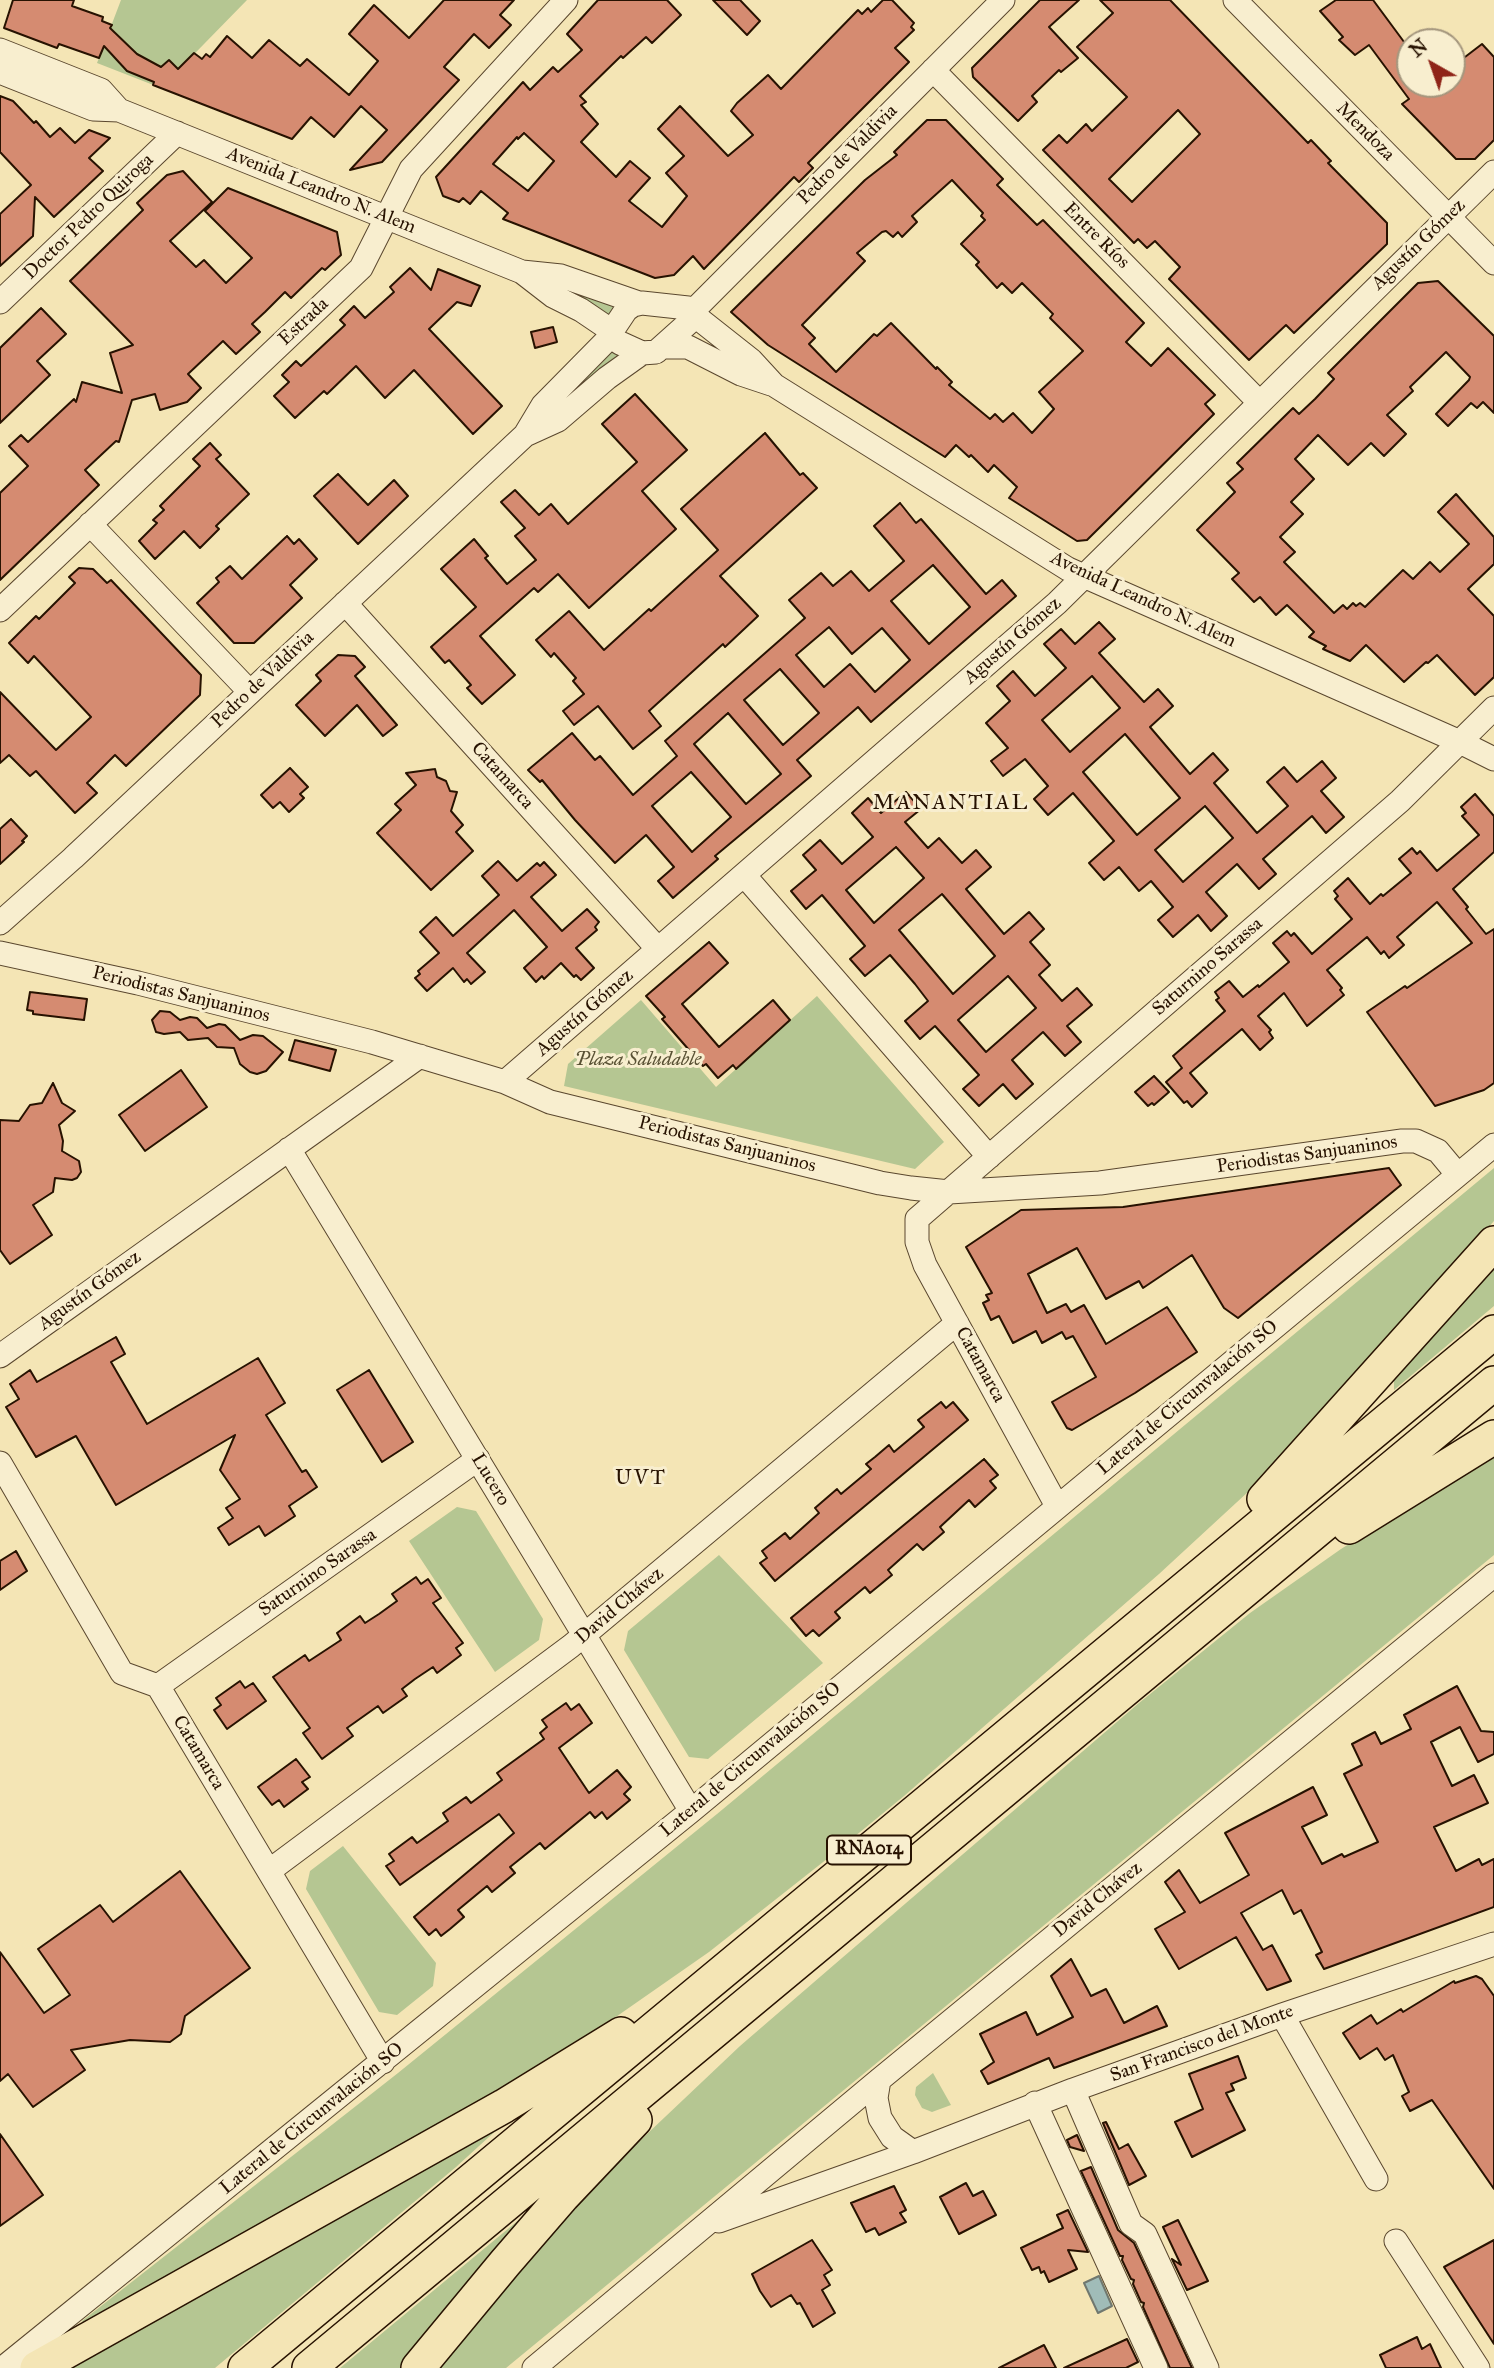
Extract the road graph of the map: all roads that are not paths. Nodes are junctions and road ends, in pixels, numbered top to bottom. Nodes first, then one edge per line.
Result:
1 (566, 0) edge
2 (1003, 0) edge
3 (1235, 0) edge
4 (0, 50) edge
5 (933, 70) junction
6 (0, 72) edge
7 (119, 110) junction
8 (177, 133) junction
9 (1494, 172) edge
10 (1448, 216) junction
11 (386, 218) junction
12 (1494, 263) edge
13 (522, 272) junction
14 (0, 302) edge
15 (639, 303) junction
16 (694, 313) junction
17 (612, 333) junction
18 (652, 350) junction
19 (774, 385) junction
20 (1259, 402) junction
21 (525, 435) junction
22 (90, 524) junction
23 (1084, 576) junction
24 (345, 603) junction
25 (0, 610) edge
26 (250, 692) junction
27 (1494, 708) edge
28 (1460, 742) junction
29 (1494, 760) edge
30 (744, 875) junction
31 (0, 923) edge
32 (658, 949) junction
33 (0, 953) edge
34 (420, 1056) junction
35 (505, 1082) junction
36 (1494, 1145) edge
37 (289, 1149) junction
38 (989, 1157) junction
39 (1458, 1175) junction
40 (949, 1192) junction
41 (917, 1219) joint
42 (1494, 1243) edge
43 (957, 1323) junction
44 (1494, 1332) edge
45 (0, 1356) edge
46 (1494, 1383) edge
47 (1494, 1437) edge
48 (478, 1460) junction
49 (0, 1463) edge
50 (1057, 1506) junction
51 (1494, 1575) edge
52 (1149, 1617) junction
53 (1199, 1628) junction
54 (585, 1635) junction
55 (158, 1686) junction
56 (691, 1811) junction
57 (269, 1871) junction
58 (779, 1925) junction
59 (1494, 1944) edge
60 (744, 2005) junction
61 (1282, 2015) junction
62 (383, 2062) junction
63 (879, 2080) junction
64 (1073, 2090) junction
65 (1035, 2103) junction
66 (913, 2152) junction
67 (1376, 2179) dead end
68 (703, 2227) junction
69 (1396, 2241) dead end
70 (3, 2368) edge
71 (37, 2368) edge
72 (245, 2368) edge
73 (309, 2368) edge
74 (418, 2368) edge
75 (534, 2368) edge
76 (1156, 2368) edge
77 (1207, 2368) edge
78 (1478, 2368) edge

1 - 11 street, Estrada
2 - 5 street, Pedro de Valdivia
3 - 10 street, Mendoza
4 - 7 street, Avenida Leandro N. Alem
5 - 16 street, Pedro de Valdivia
5 - 20 street, Entre Ríos
6 - 7 street, Avenida Leandro N. Alem
7 - 8 street, Avenida Leandro N. Alem
8 - 11 street, Avenida Leandro N. Alem
8 - 14 street, Doctor Pedro Quiroga
9 - 10 street, Agustín Gómez
10 - 12 street, Mendoza
10 - 20 street, Agustín Gómez
11 - 13 street, Avenida Leandro N. Alem
11 - 22 street, Estrada
13 - 15 street, Avenida Leandro N. Alem
13 - 17 street, Avenida Leandro N. Alem
15 - 16 street, Avenida Leandro N. Alem
15 - 17 street, Pedro de Valdivia
16 - 18 street, Pedro de Valdivia
16 - 19 street, Avenida Leandro N. Alem
17 - 18 street, Avenida Leandro N. Alem
17 - 21 street, Pedro de Valdivia
18 - 19 street, Avenida Leandro N. Alem
18 - 21 street, Pedro de Valdivia
19 - 23 street, Avenida Leandro N. Alem
20 - 23 street, Agustín Gómez
21 - 24 street, Pedro de Valdivia
22 - 25 street, Estrada
22 - 26 street
23 - 28 street, Avenida Leandro N. Alem
23 - 30 street, Agustín Gómez
24 - 26 street, Pedro de Valdivia
24 - 32 street, Catamarca
26 - 31 street, Pedro de Valdivia
27 - 28 street, Saturnino Sarassa
28 - 29 street, Avenida Leandro N. Alem
28 - 38 street, Saturnino Sarassa
30 - 32 street, Agustín Gómez
30 - 38 street
32 - 35 street, Agustín Gómez
33 - 34 street, Periodistas Sanjuaninos
34 - 35 street, Periodistas Sanjuaninos
34 - 37 street, Agustín Gómez
35 - 40 street, Periodistas Sanjuaninos
36 - 39 street, Lateral de Circunvalación SO
37 - 45 street, Agustín Gómez
37 - 48 street, Lucero
38 - 40 street, Saturnino Sarassa
39 - 40 street, Periodistas Sanjuaninos
39 - 50 street, Lateral de Circunvalación SO
40 - 41 street, Saturnino Sarassa
41 - 43 street, Catamarca
42 - 52 highway
43 - 50 street, Catamarca
43 - 54 street, David Chávez
44 - 52 highway, RNA014
46 - 53 highway, RNA014
47 - 53 highway
48 - 54 street, Lucero
48 - 55 street, Saturnino Sarassa
49 - 55 street
50 - 56 street, Lateral de Circunvalación SO
51 - 63 street, David Chávez
52 - 58 highway, RNA014
53 - 60 highway, RNA014
54 - 56 street, Lucero
54 - 57 street, David Chávez
55 - 57 street, Catamarca
56 - 62 street, Lateral de Circunvalación SO
57 - 62 street, Catamarca
58 - 71 highway
58 - 72 highway, RNA014
59 - 61 street, San Francisco del Monte
60 - 73 highway, RNA014
60 - 74 highway
61 - 64 street, San Francisco del Monte
61 - 67 street
62 - 70 street, Lateral de Circunvalación SO
63 - 66 street
63 - 68 street, David Chávez
64 - 65 street, San Francisco del Monte
64 - 77 street
65 - 66 street, San Francisco del Monte
65 - 76 street
66 - 68 street, San Francisco del Monte
68 - 75 street, San Francisco del Monte
69 - 78 street

